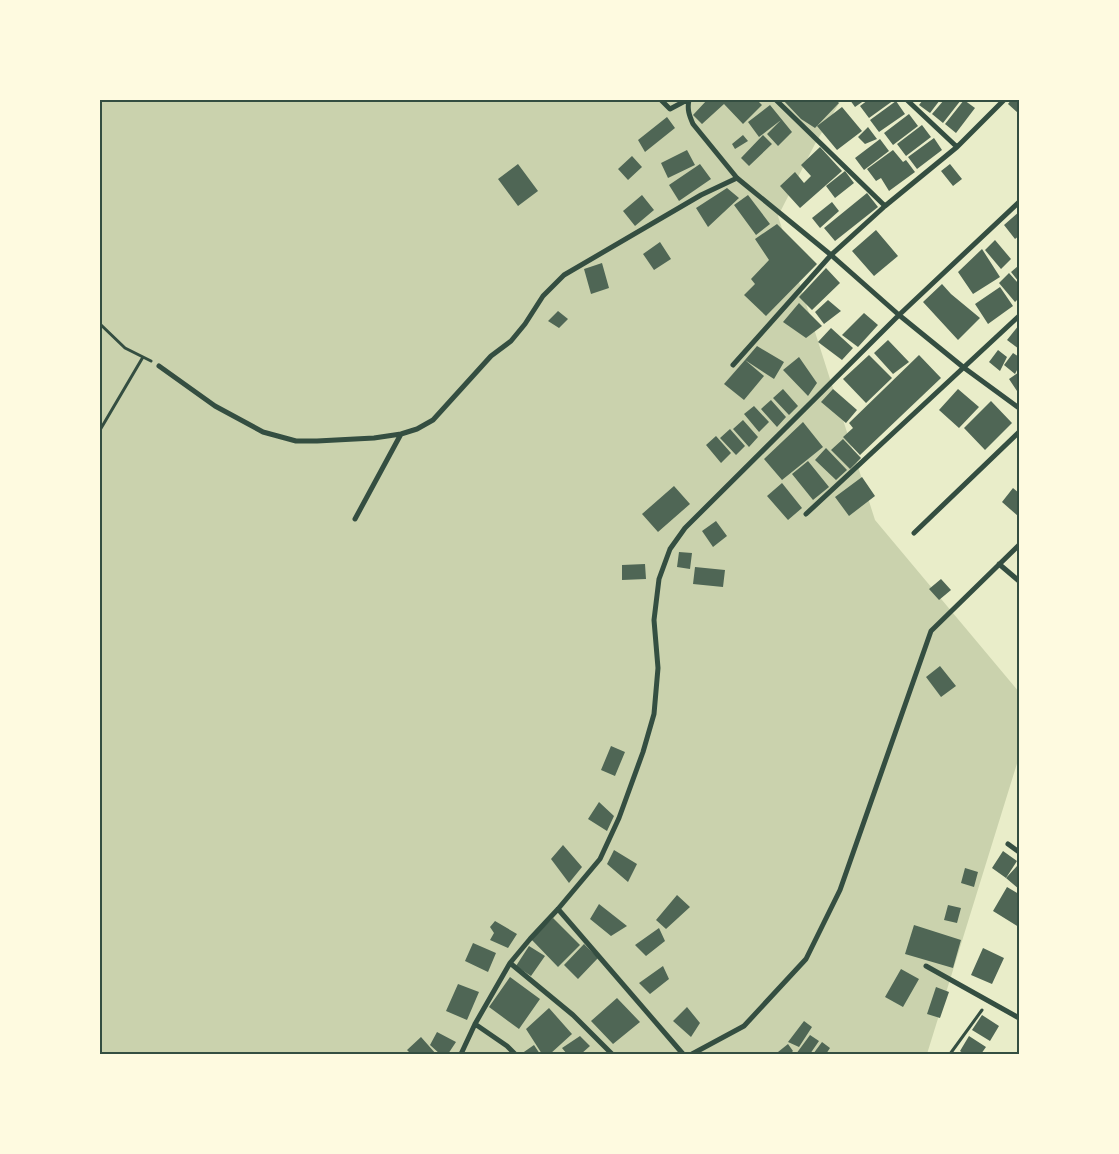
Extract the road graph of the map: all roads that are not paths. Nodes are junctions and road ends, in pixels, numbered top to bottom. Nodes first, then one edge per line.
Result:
1 (661, 100) edge
2 (688, 100) edge
3 (776, 100) edge
4 (907, 100) edge
5 (1004, 100) edge
6 (957, 147) junction
7 (738, 178) junction
8 (1019, 202) edge
9 (885, 206) junction
10 (831, 255) junction
11 (899, 315) junction
12 (1019, 316) edge
13 (733, 365) dead end
14 (159, 366) road end
15 (963, 367) junction
16 (1019, 408) edge
17 (1019, 432) edge
18 (401, 434) junction
19 (806, 514) dead end
20 (355, 519) dead end
21 (914, 533) dead end
22 (1019, 545) edge
23 (1000, 564) junction
24 (1019, 581) edge
25 (1008, 844) dead end
26 (1019, 852) edge
27 (558, 909) junction
28 (510, 963) junction
29 (926, 966) dead end
30 (1019, 1018) edge
31 (475, 1024) junction
32 (461, 1054) edge
33 (515, 1054) edge
34 (612, 1054) edge
35 (683, 1054) edge
36 (692, 1054) edge

1 - 2 street
2 - 7 street
3 - 9 street
4 - 6 street
5 - 6 street
6 - 9 street
7 - 10 street
7 - 18 street
8 - 11 street
9 - 10 street
10 - 11 street
10 - 13 street
11 - 15 street
11 - 27 street
12 - 15 street
14 - 18 street
15 - 16 street
15 - 19 street
17 - 21 street
18 - 20 street
22 - 23 street
23 - 24 street
23 - 36 street
25 - 26 street
27 - 28 street
27 - 35 street
28 - 31 street
28 - 34 street
29 - 30 street
31 - 32 street
31 - 33 street

